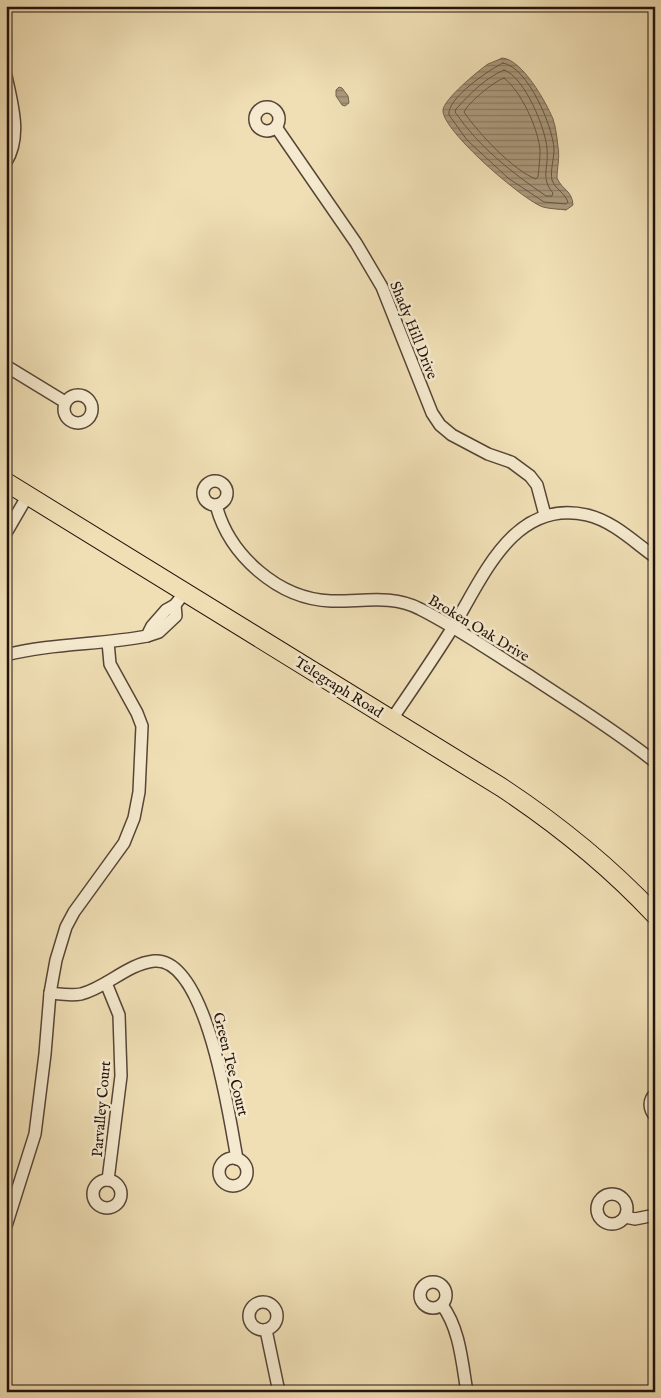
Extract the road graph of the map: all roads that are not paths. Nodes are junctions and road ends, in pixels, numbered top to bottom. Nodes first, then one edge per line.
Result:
1 (6, 76) edge
2 (276, 127) dead end
3 (6, 162) edge
4 (6, 366) edge
5 (65, 402) dead end
6 (6, 482) edge
7 (28, 495) junction
8 (216, 505) dead end
9 (545, 515) junction
10 (6, 533) edge
11 (655, 557) edge
12 (180, 598) junction
13 (453, 627) junction
14 (108, 642) junction
15 (6, 655) edge
16 (392, 719) junction
17 (655, 762) edge
18 (655, 915) edge
19 (106, 983) junction
20 (50, 993) junction
21 (655, 1094) edge
22 (655, 1116) edge
23 (237, 1159) dead end
24 (108, 1180) dead end
25 (655, 1215) edge
26 (625, 1217) dead end
27 (6, 1226) edge
28 (442, 1305) dead end
29 (266, 1330) dead end
30 (279, 1392) edge
31 (467, 1392) edge

1 - 3 street
2 - 9 street, Shady Hill Drive
4 - 5 street
6 - 7 main road, Telegraph Road
7 - 10 street
7 - 12 main road, Telegraph Road
8 - 13 street, Broken Oak Drive
9 - 11 street
9 - 13 street
12 - 14 street
12 - 16 main road, Telegraph Road
13 - 16 street
13 - 17 street, Broken Oak Drive
14 - 15 street
14 - 20 street
16 - 18 main road, Telegraph Road
19 - 20 street, Green Tee Court
19 - 23 street, Green Tee Court
19 - 24 street, Parvalley Court
20 - 27 street
21 - 22 street
25 - 26 street
28 - 31 street
29 - 30 street

